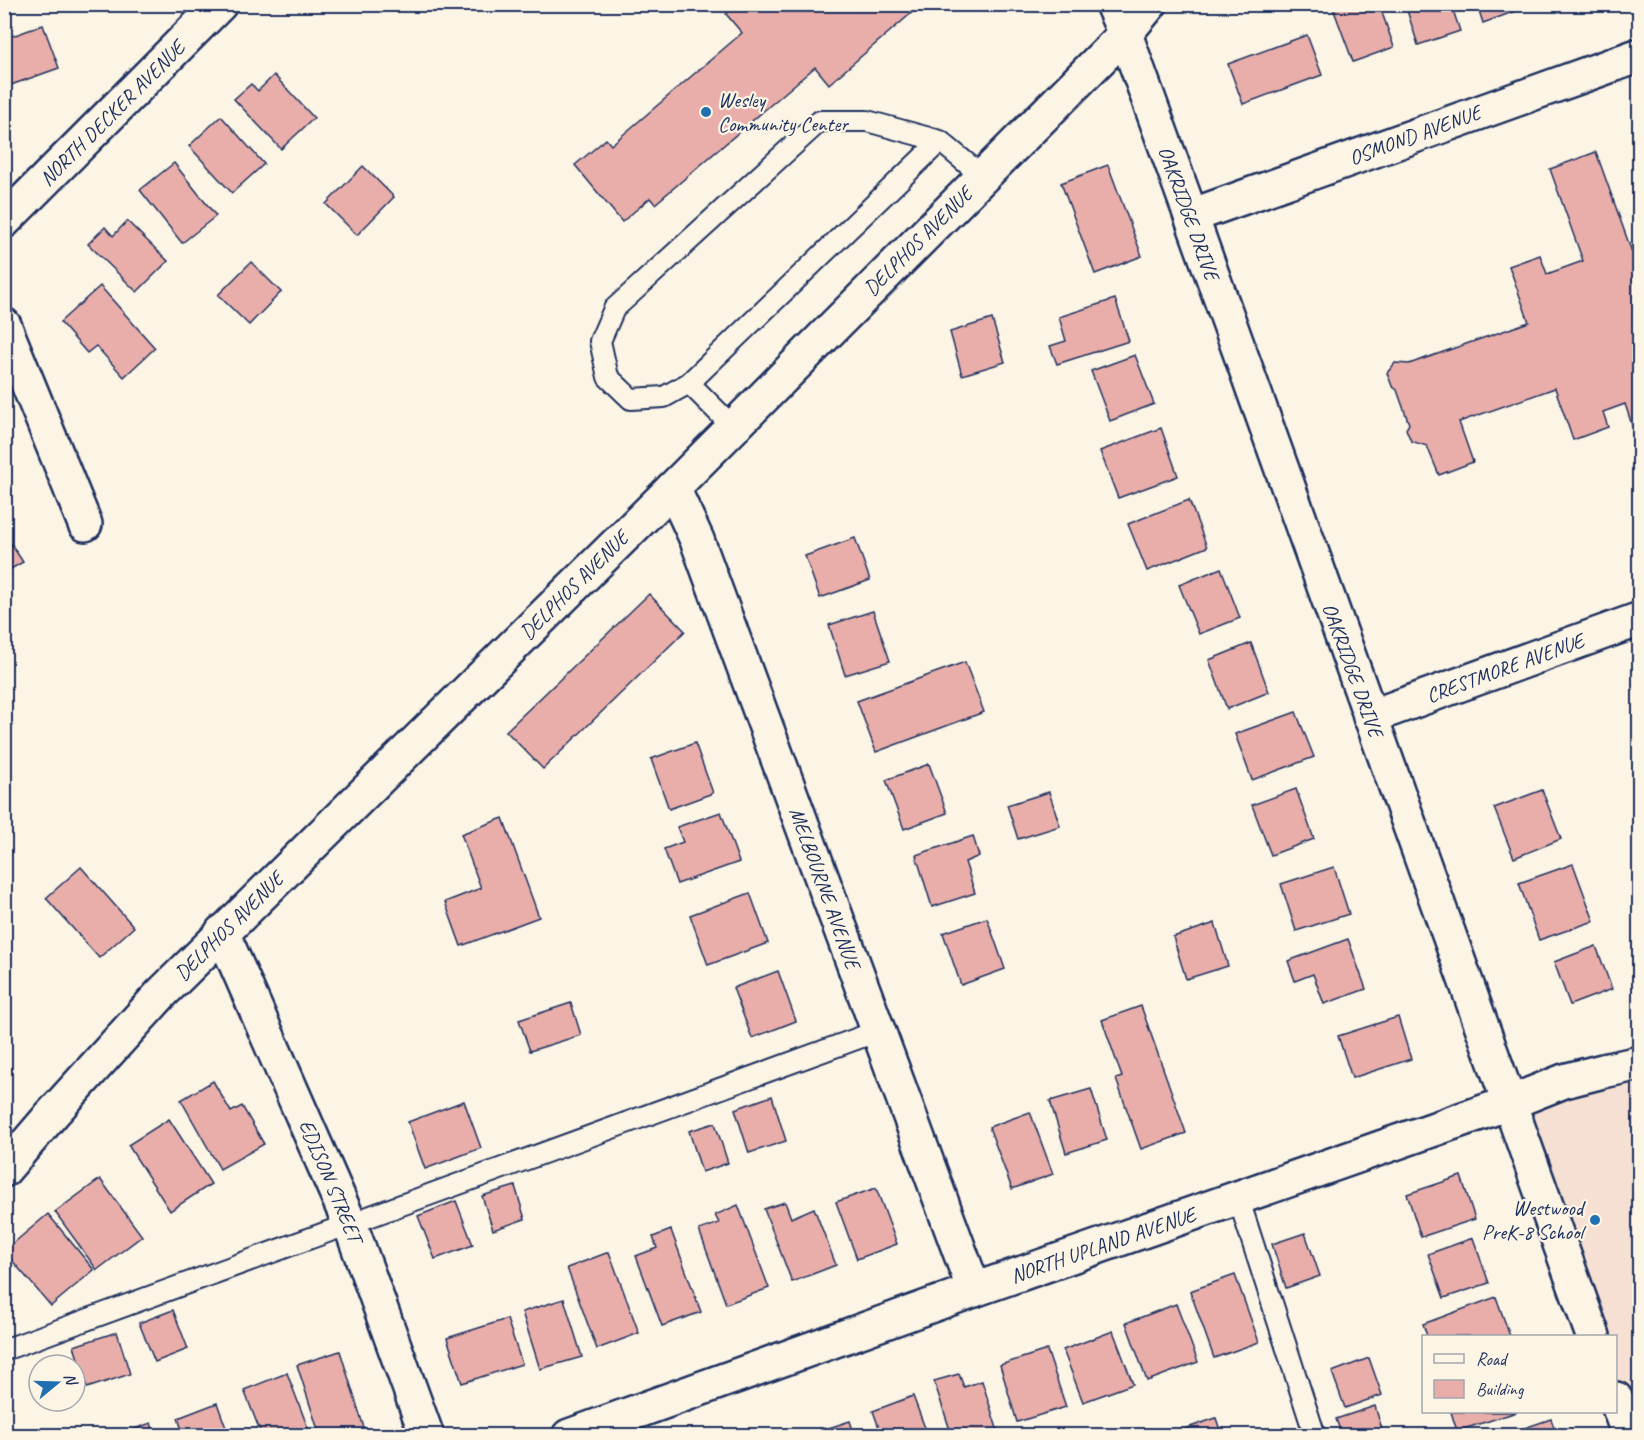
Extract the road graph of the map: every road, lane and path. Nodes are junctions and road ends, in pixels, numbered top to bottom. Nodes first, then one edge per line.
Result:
1 (220, 4) edge
2 (1150, 4) edge
3 (1118, 19) edge
4 (1640, 56) edge
5 (940, 141) junction
6 (982, 176) junction
7 (1191, 216) junction
8 (4, 221) edge
9 (4, 325) edge
10 (689, 383) junction
11 (733, 427) junction
12 (673, 488) junction
13 (86, 524) dead end
14 (1640, 619) edge
15 (1370, 717) junction
16 (222, 932) junction
17 (878, 1031) junction
18 (1640, 1063) edge
19 (1509, 1103) junction
20 (4, 1170) edge
21 (1238, 1197) junction
22 (350, 1224) junction
23 (974, 1290) junction
24 (1593, 1335) edge
25 (4, 1350) edge
26 (1617, 1402) edge
27 (427, 1436) edge
28 (569, 1436) edge
29 (1315, 1436) edge
30 (1629, 1436) edge

1 - 8 street, NORTH DECKER AVENUE
2 - 3 street, DELPHOS AVENUE
3 - 6 street, DELPHOS AVENUE
3 - 7 street, OAKRIDGE DRIVE
4 - 7 street, OSMOND AVENUE
5 - 6 lane
5 - 10 lane
5 - 10 lane
6 - 11 street, DELPHOS AVENUE
7 - 15 street, OAKRIDGE DRIVE
9 - 13 street
10 - 11 lane
11 - 12 street, DELPHOS AVENUE
12 - 16 street, DELPHOS AVENUE
12 - 17 street, MELBOURNE AVENUE
14 - 15 street, CRESTMORE AVENUE
15 - 19 street, OAKRIDGE DRIVE
16 - 20 street, DELPHOS AVENUE
16 - 22 street, EDISON STREET
17 - 22 lane
17 - 23 street, MELBOURNE AVENUE
18 - 19 street, NORTH UPLAND AVENUE
19 - 21 street, NORTH UPLAND AVENUE
19 - 24 street, OAKRIDGE DRIVE
21 - 23 street, NORTH UPLAND AVENUE
21 - 29 lane
22 - 25 lane
22 - 27 street, EDISON STREET
23 - 28 street, NORTH UPLAND AVENUE
26 - 30 street

